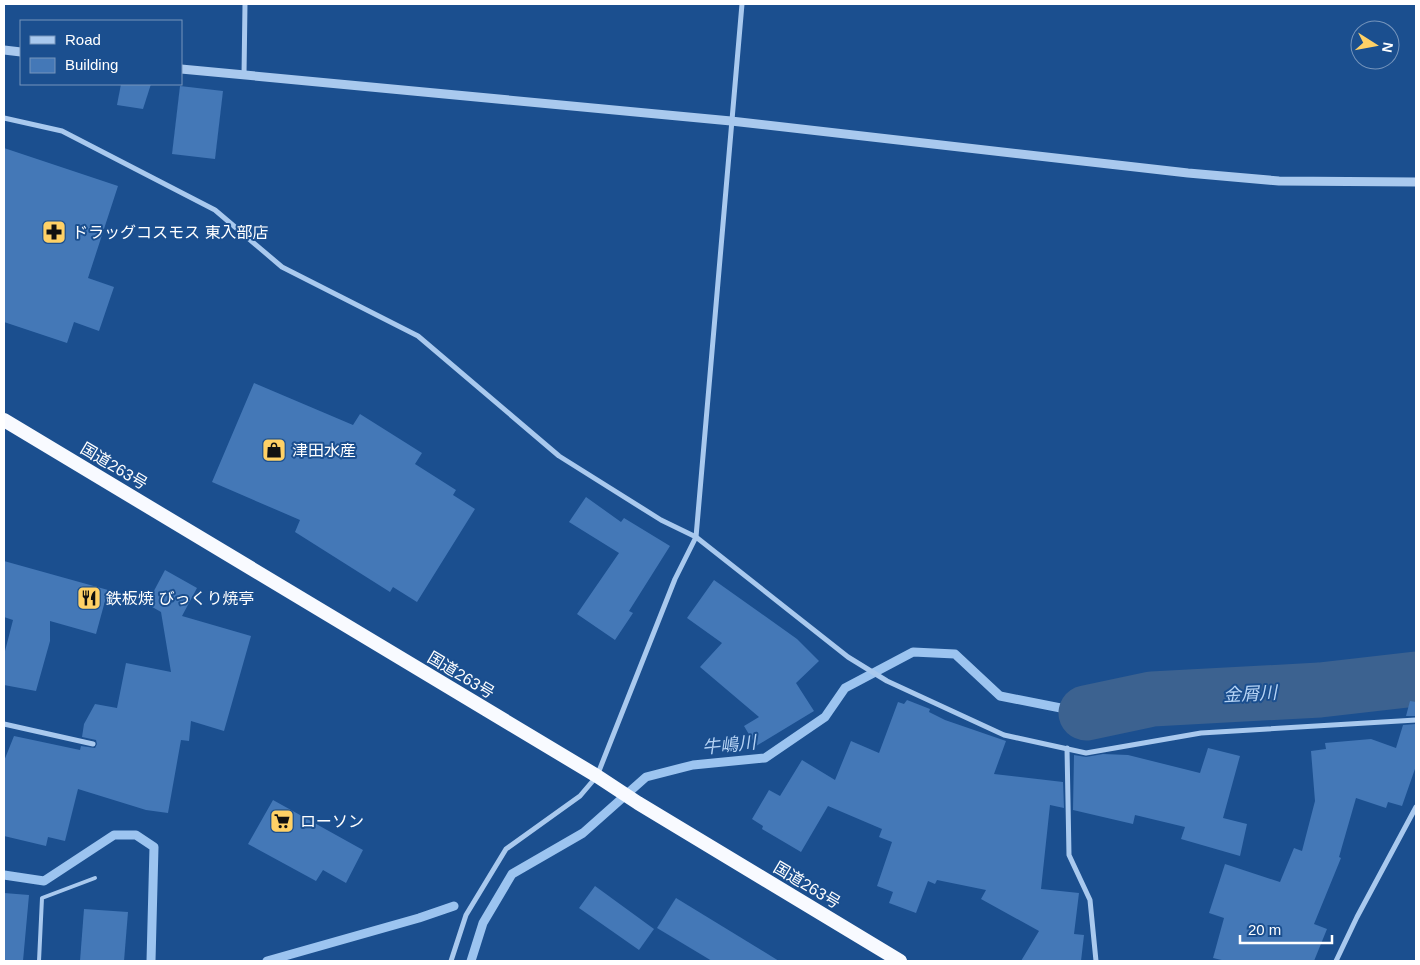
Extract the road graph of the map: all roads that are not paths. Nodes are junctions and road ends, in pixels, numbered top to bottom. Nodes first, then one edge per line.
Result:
1 (245, 4) edge
2 (742, 4) edge
3 (4, 50) edge
4 (20, 52) edge
5 (182, 69) edge
6 (244, 75) junction
7 (4, 118) edge
8 (731, 121) junction
9 (1416, 182) edge
10 (4, 420) edge
11 (696, 537) junction
12 (1416, 720) edge
13 (4, 724) edge
14 (93, 744) dead end
15 (1067, 748) junction
16 (597, 776) junction
17 (1416, 807) edge
18 (95, 878) dead end
19 (39, 961) edge
20 (451, 961) edge
21 (900, 961) edge
22 (1096, 961) edge
23 (1336, 961) edge

1 - 6 street
2 - 8 street
3 - 4 street
5 - 6 street
6 - 8 street
7 - 11 street
8 - 9 street
8 - 11 street
10 - 16 highway, 国道263号
11 - 15 street
11 - 16 street
12 - 15 street
13 - 14 street
15 - 22 street
16 - 20 street
16 - 21 highway, 国道263号
17 - 23 street
18 - 19 lane

